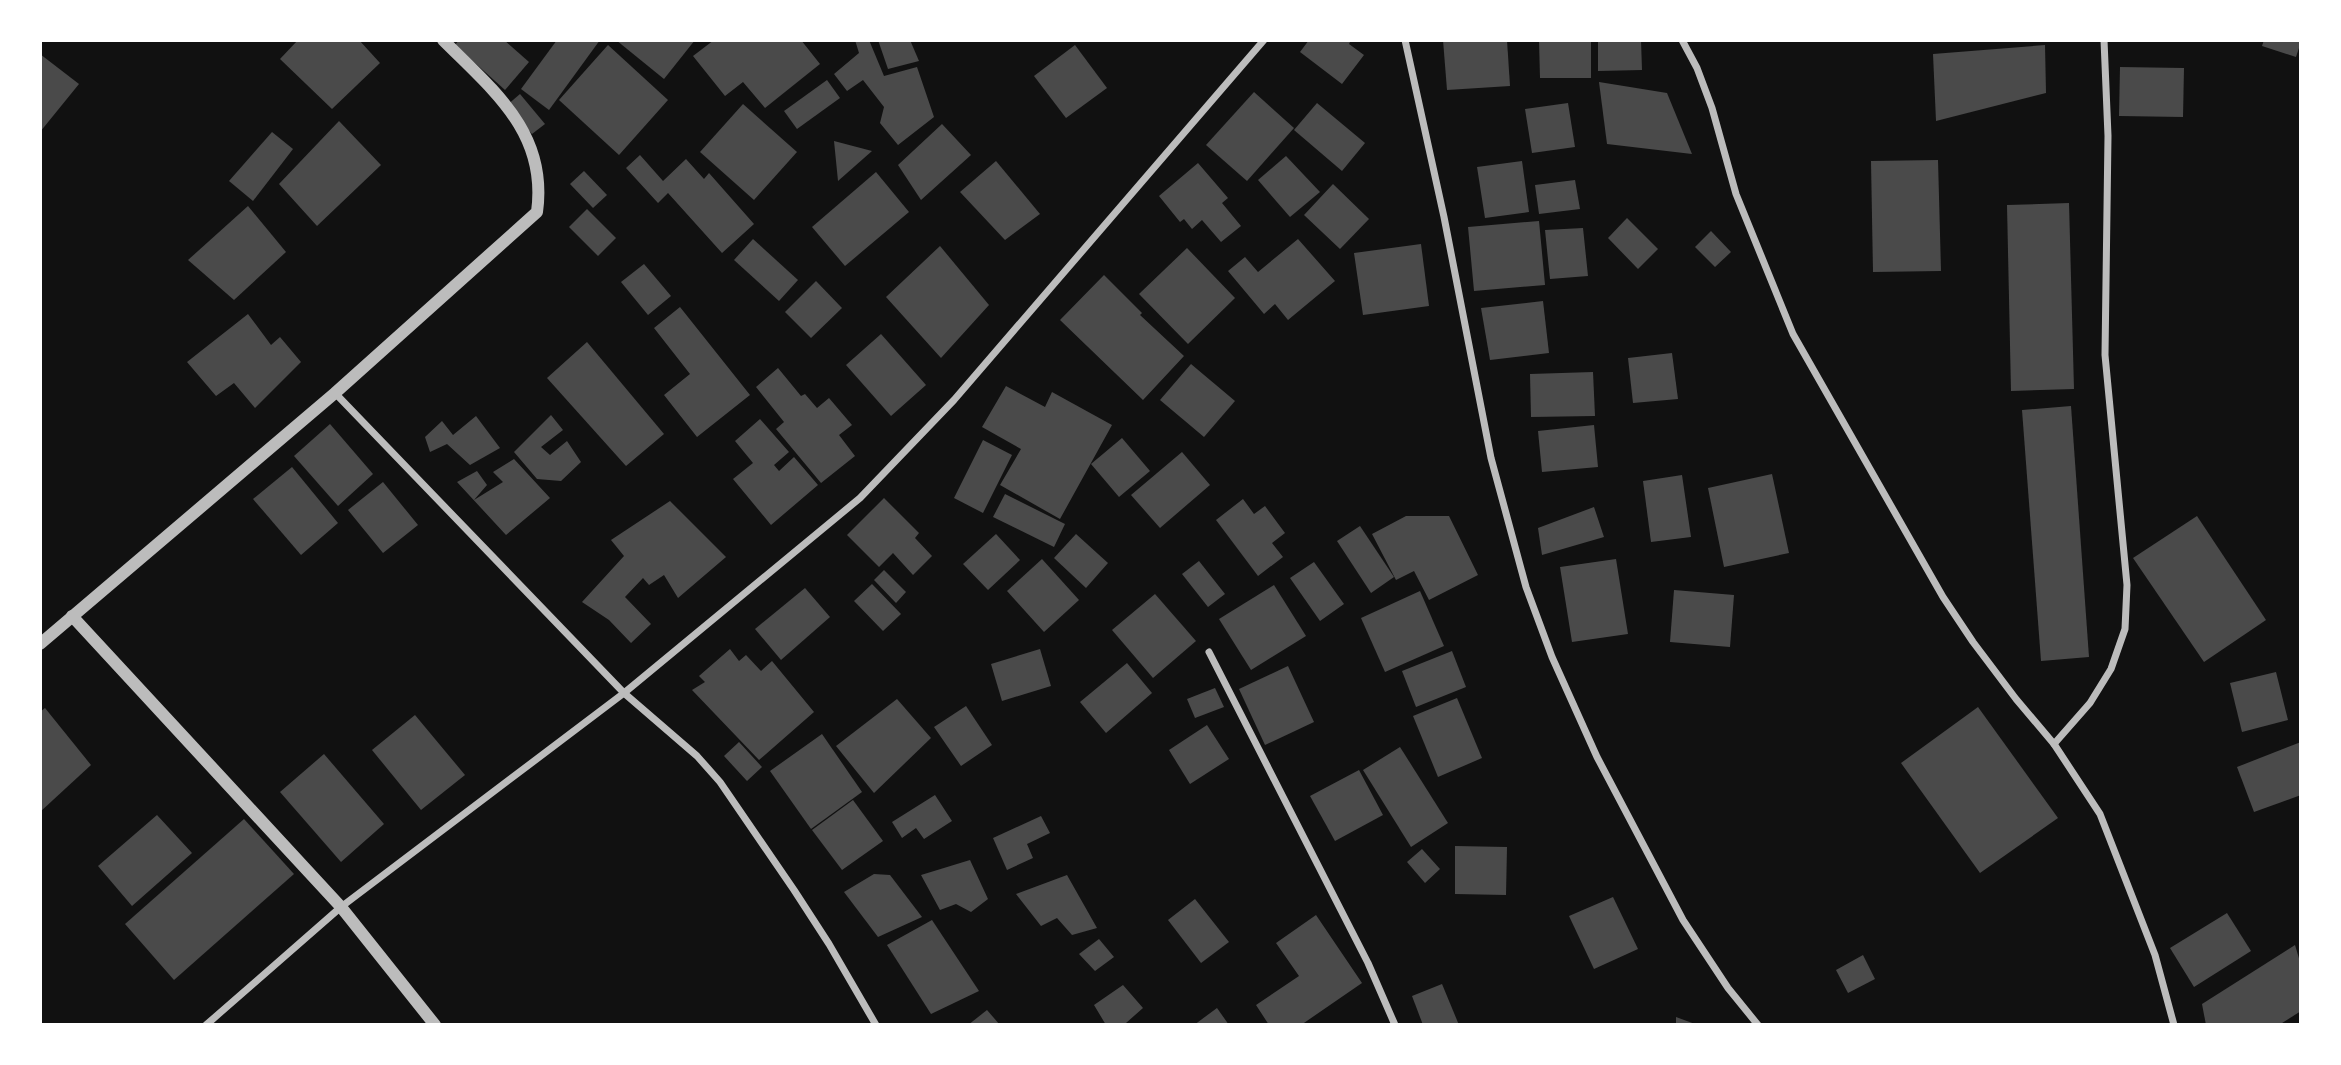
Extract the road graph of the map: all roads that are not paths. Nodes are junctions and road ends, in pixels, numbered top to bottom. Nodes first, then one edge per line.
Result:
1 (443, 40) edge
2 (1264, 40) edge
3 (1405, 40) edge
4 (1682, 40) edge
5 (2104, 40) edge
6 (335, 393) junction
7 (72, 616) junction
8 (40, 644) edge
9 (1209, 652) dead end
10 (624, 693) junction
11 (2054, 744) junction
12 (341, 907) junction
13 (206, 1025) edge
14 (435, 1025) edge
15 (876, 1025) edge
16 (1395, 1025) edge
17 (1758, 1025) edge
18 (2174, 1025) edge

1 - 6 street
2 - 10 street
3 - 17 street
4 - 11 street
5 - 11 street
6 - 7 street
6 - 10 street
7 - 8 street
7 - 12 street
9 - 16 street
10 - 12 street
10 - 15 street
11 - 18 street
12 - 13 street
12 - 14 street

